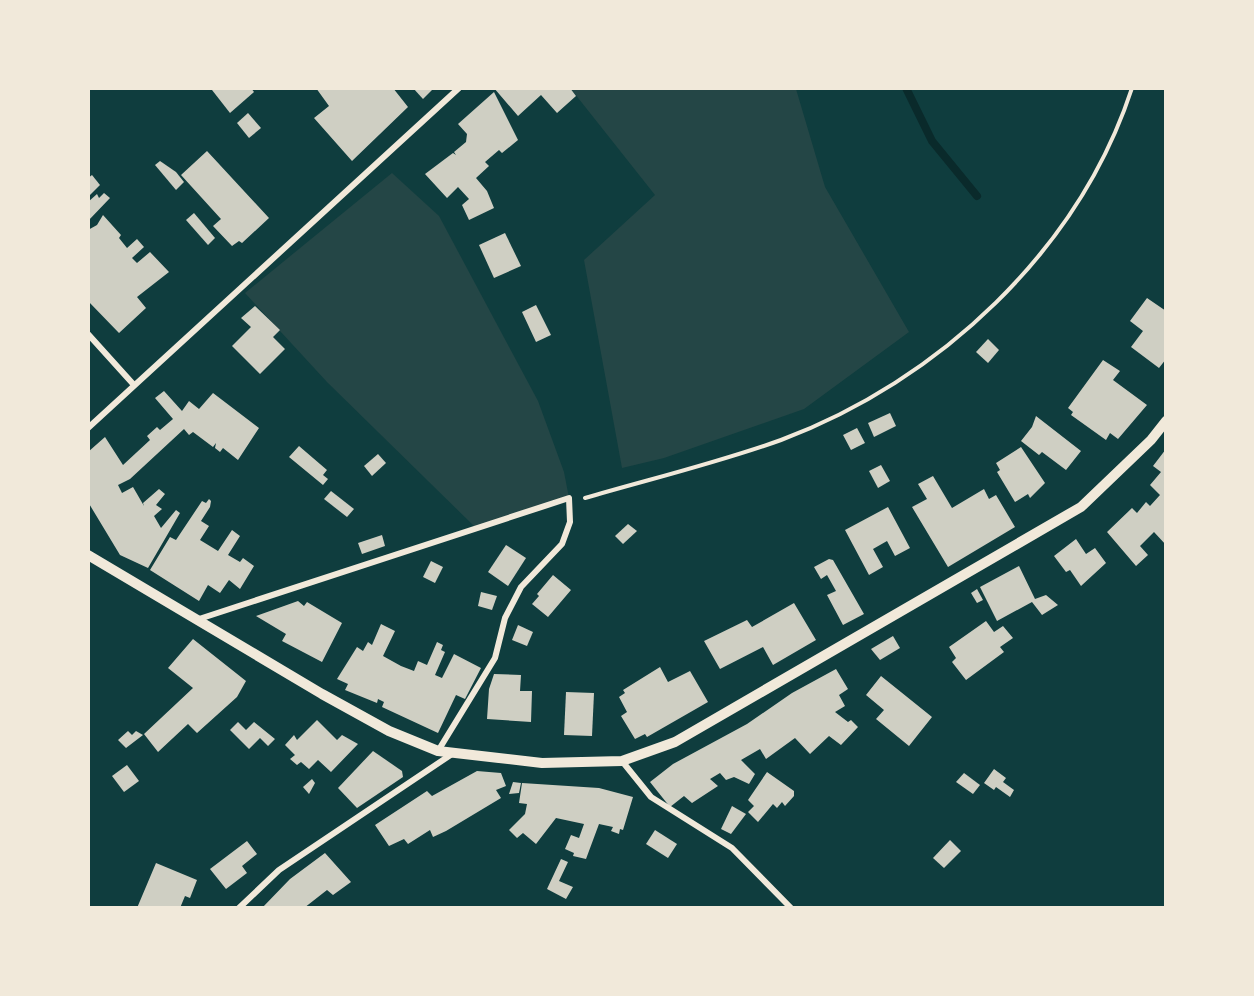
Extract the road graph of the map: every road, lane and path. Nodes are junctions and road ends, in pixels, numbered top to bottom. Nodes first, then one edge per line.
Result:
1 (459, 88) edge
2 (1132, 88) edge
3 (88, 334) edge
4 (134, 385) junction
5 (1166, 421) edge
6 (88, 428) edge
7 (570, 502) junction
8 (88, 555) edge
9 (196, 620) junction
10 (438, 751) junction
11 (452, 754) junction
12 (622, 761) junction
13 (239, 908) edge
14 (791, 908) edge

1 - 4 street
2 - 7 path
3 - 4 street
4 - 6 street
5 - 12 street
7 - 9 street
7 - 10 street
8 - 9 street
9 - 10 street
10 - 11 street
11 - 12 street
11 - 13 street
12 - 14 street

